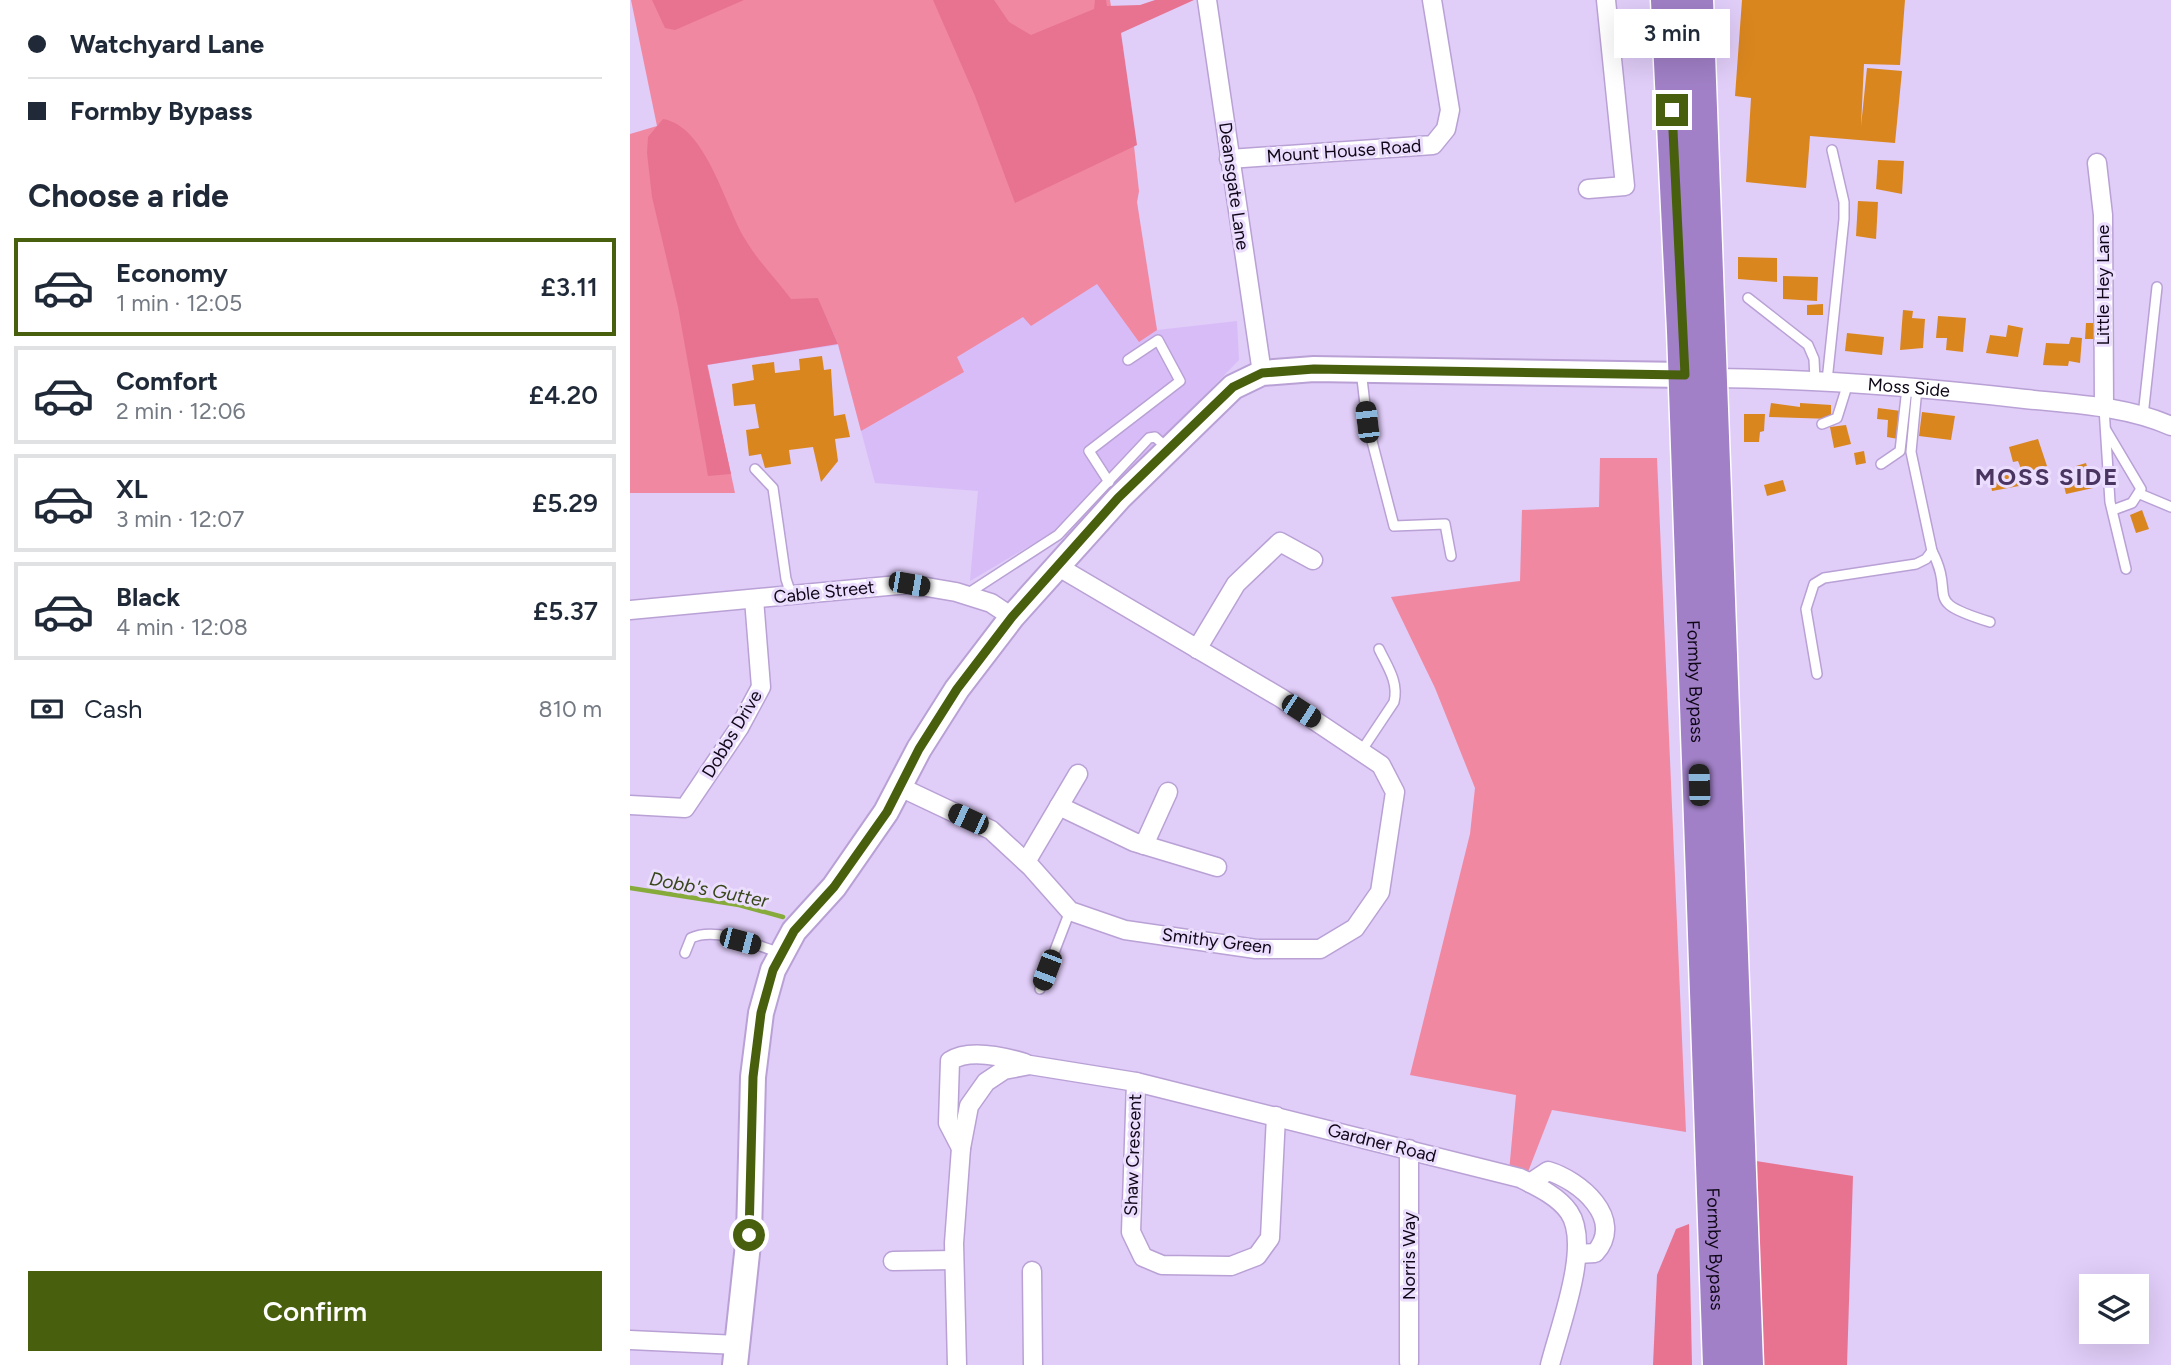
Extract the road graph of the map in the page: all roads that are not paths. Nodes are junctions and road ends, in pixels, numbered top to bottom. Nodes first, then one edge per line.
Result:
1 (1207, 0) edge
2 (1432, 0) edge
3 (1606, 0) edge
4 (1667, 0) edge
5 (1697, 0) edge
6 (1832, 150) dead end
7 (1229, 159) junction
8 (2097, 163) dead end
9 (1588, 190) dead end
10 (2157, 287) dead end
11 (1748, 298) dead end
12 (1128, 360) dead end
13 (1361, 370) junction
14 (1262, 373) junction
15 (1699, 376) junction
16 (1821, 380) junction
17 (1848, 383) junction
18 (1912, 388) junction
19 (2104, 408) junction
20 (2143, 416) junction
21 (1822, 424) dead end
22 (2171, 426) edge
23 (2105, 428) junction
24 (1168, 448) junction
25 (1881, 464) dead end
26 (755, 469) dead end
27 (1109, 482) junction
28 (2140, 494) junction
29 (2171, 507) edge
30 (2113, 510) junction
31 (1932, 551) junction
32 (1451, 555) dead end
33 (1313, 560) dead end
34 (1057, 566) junction
35 (2126, 569) dead end
36 (791, 594) junction
37 (966, 595) junction
38 (754, 599) junction
39 (630, 610) edge
40 (1012, 617) junction
41 (1990, 622) dead end
42 (1197, 649) junction
43 (1379, 649) dead end
44 (1817, 674) dead end
45 (1362, 750) junction
46 (1078, 774) dead end
47 (900, 787) junction
48 (1168, 792) dead end
49 (630, 805) edge
50 (1059, 806) junction
51 (1144, 845) junction
52 (1026, 862) junction
53 (1217, 867) dead end
54 (1070, 911) junction
55 (685, 953) dead end
56 (782, 954) junction
57 (1040, 989) dead end
58 (1030, 1065) junction
59 (1136, 1082) junction
60 (1276, 1116) junction
61 (961, 1148) junction
62 (1409, 1149) junction
63 (1530, 1183) junction
64 (1577, 1254) junction
65 (954, 1260) junction
66 (893, 1261) dead end
67 (1032, 1271) dead end
68 (630, 1340) edge
69 (737, 1355) edge
70 (1409, 1362) dead end
71 (957, 1365) edge
72 (1033, 1365) edge
73 (1550, 1365) edge
74 (1719, 1365) edge
75 (1747, 1365) edge

1 - 7 street, Deansgate Lane
2 - 7 street, Mount House Road
3 - 9 street
4 - 15 highway, Formby Bypass
5 - 15 highway, Formby Bypass
6 - 16 lane
7 - 14 street, Deansgate Lane
8 - 19 street, Little Hey Lane
10 - 20 lane
11 - 16 lane
12 - 27 lane
13 - 14 street, Moss Side
13 - 15 street, Moss Side
13 - 32 lane
14 - 24 street
15 - 16 street, Moss Side
15 - 74 highway, Formby Bypass
15 - 75 highway, Formby Bypass
16 - 17 street, Moss Side
17 - 18 street, Moss Side
17 - 21 lane
18 - 19 street, Moss Side
18 - 25 lane
18 - 31 lane
19 - 20 street, Moss Side
19 - 23 lane
20 - 22 street, Moss Side
23 - 28 lane
23 - 30 lane
24 - 27 lane
24 - 34 street
26 - 36 lane
27 - 37 lane
28 - 29 lane
28 - 30 lane
30 - 35 lane
31 - 41 lane
31 - 44 lane
33 - 42 street
34 - 40 street
34 - 42 street, Smithy Green
36 - 37 street, Cable Street
36 - 38 street, Cable Street
37 - 40 street, Cable Street
38 - 39 street, Cable Street
38 - 49 street, Dobbs Drive
40 - 47 street
42 - 45 street, Smithy Green
43 - 45 lane
45 - 54 street, Smithy Green
46 - 50 street
47 - 52 street, Smithy Green
47 - 56 street
48 - 51 street
50 - 51 street
50 - 52 street
51 - 53 street
52 - 54 street, Smithy Green
54 - 57 lane
55 - 56 lane
56 - 69 street
58 - 59 street, Gardner Road
58 - 61 street, Gardner Road
58 - 61 street, Gardner Road
59 - 60 street, Gardner Road
59 - 60 street, Shaw Crescent
60 - 62 street, Gardner Road
61 - 65 street, Gardner Road
62 - 63 street, Gardner Road
62 - 70 street, Norris Way
63 - 64 street, Gardner Road
63 - 64 street
64 - 73 street, Gardner Road
65 - 66 street
65 - 71 street, Gardner Road
67 - 72 street
68 - 69 street

